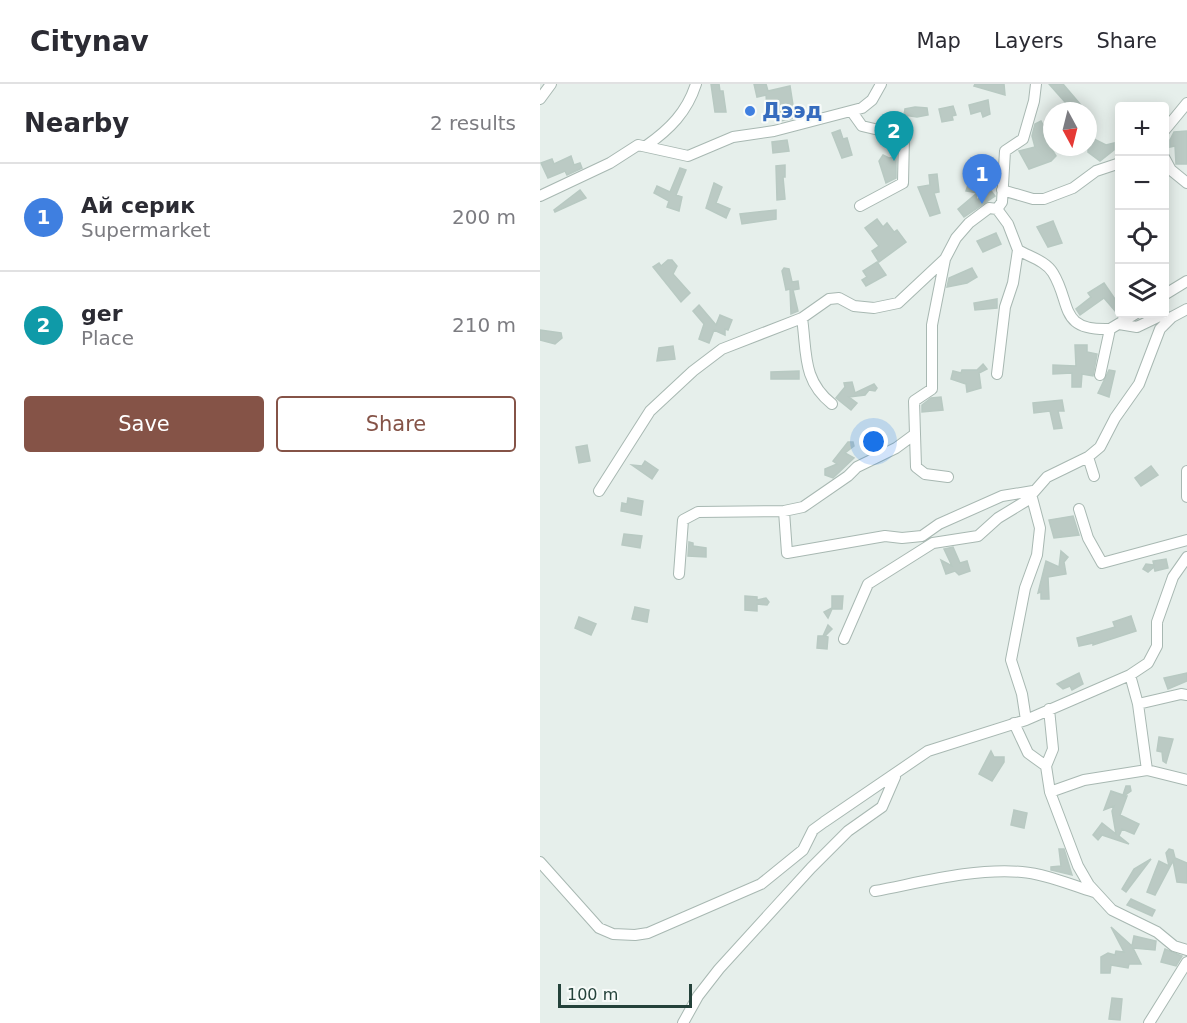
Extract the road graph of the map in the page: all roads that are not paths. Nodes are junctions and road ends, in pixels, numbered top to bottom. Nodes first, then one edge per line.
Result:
1 (551, 84) edge
2 (696, 84) edge
3 (881, 84) edge
4 (1036, 84) edge
5 (540, 99) edge
6 (1186, 107) edge
7 (852, 111) junction
8 (1169, 126) edge
9 (646, 146) junction
10 (1115, 164) edge
11 (1169, 166) edge
12 (1186, 181) edge
13 (1002, 190) junction
14 (540, 196) edge
15 (860, 206) dead end
16 (997, 209) junction
17 (1018, 250) junction
18 (945, 259) junction
19 (1187, 281) edge
20 (1169, 292) edge
21 (1187, 308) edge
22 (1169, 311) edge
23 (802, 318) junction
24 (1128, 318) edge
25 (1154, 318) edge
26 (1115, 326) junction
27 (997, 374) dead end
28 (1100, 375) dead end
29 (832, 404) dead end
30 (915, 434) junction
31 (1088, 457) junction
32 (1187, 471) edge
33 (1094, 476) dead end
34 (948, 477) dead end
35 (599, 491) dead end
36 (1032, 493) junction
37 (1187, 497) edge
38 (1079, 508) dead end
39 (784, 511) junction
40 (1187, 540) edge
41 (1187, 557) edge
42 (679, 574) dead end
43 (844, 639) dead end
44 (1130, 675) junction
45 (1187, 695) edge
46 (1138, 704) junction
47 (1049, 709) junction
48 (1026, 720) junction
49 (1014, 723) junction
50 (1046, 766) junction
51 (1147, 770) junction
52 (896, 774) junction
53 (1187, 780) edge
54 (1050, 792) junction
55 (540, 862) edge
56 (874, 891) dead end
57 (1097, 892) junction
58 (1187, 950) edge
59 (1187, 962) edge
60 (683, 1023) edge
61 (1149, 1023) edge

1 - 5 street
2 - 9 street
3 - 7 street
4 - 13 street
6 - 8 street
7 - 9 street
7 - 15 street
9 - 14 street
10 - 13 street
11 - 12 street
13 - 16 street
16 - 17 street
16 - 18 street
17 - 26 street
17 - 27 street
18 - 23 street
18 - 30 street
19 - 20 street
21 - 22 street
21 - 31 street
23 - 29 street
23 - 35 street
24 - 26 street
25 - 26 street
26 - 28 street
30 - 34 street
30 - 39 street
31 - 33 street
31 - 36 street
32 - 37 street
36 - 39 street
36 - 43 street
36 - 48 street
38 - 40 street
39 - 42 street
41 - 44 street
44 - 46 street
44 - 47 street
45 - 46 street
46 - 51 street
47 - 48 street
47 - 50 street
48 - 49 street
49 - 50 street
49 - 52 street
50 - 54 street
51 - 53 street
51 - 54 street
52 - 55 street
52 - 60 street
54 - 57 street
56 - 57 street
57 - 58 street
59 - 61 street

